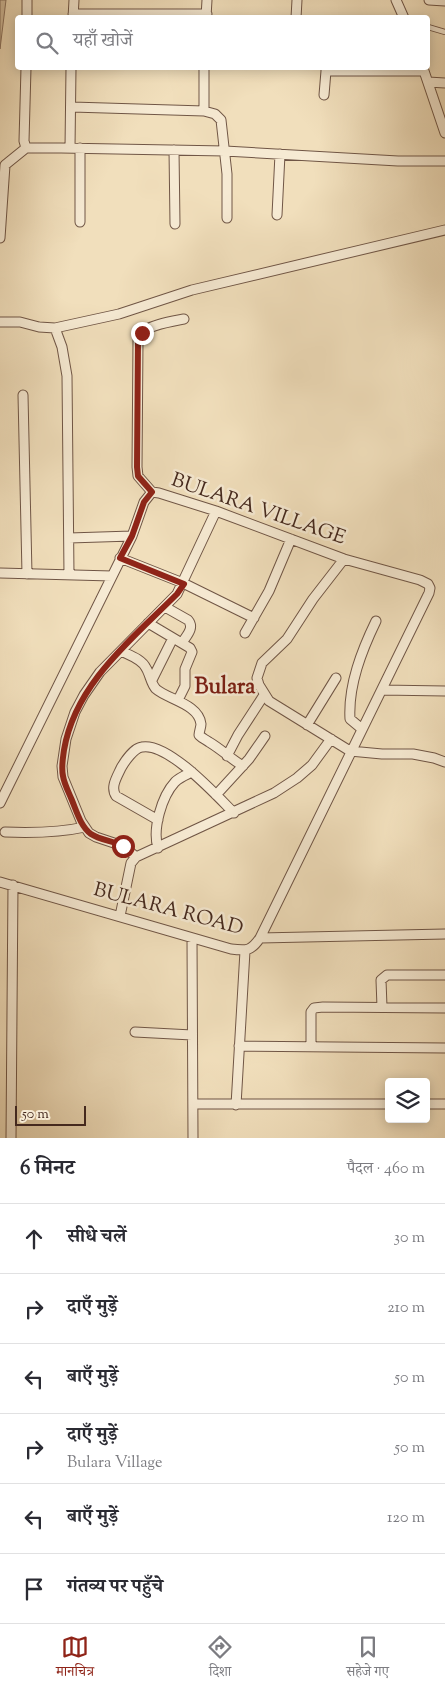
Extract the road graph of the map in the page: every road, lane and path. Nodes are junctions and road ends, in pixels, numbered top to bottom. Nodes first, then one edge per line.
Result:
1 (27, 0) edge
2 (74, 0) edge
3 (207, 0) edge
4 (297, 0) edge
5 (396, 0) edge
6 (429, 0) edge
7 (445, 1) edge
8 (27, 15) edge
9 (73, 15) edge
10 (206, 15) edge
11 (296, 15) edge
12 (403, 15) edge
13 (430, 28) edge
14 (445, 32) edge
15 (26, 70) edge
16 (71, 70) edge
17 (204, 70) edge
18 (326, 70) edge
19 (423, 70) edge
20 (428, 82) junction
21 (445, 83) edge
22 (324, 95) dead end
23 (72, 107) junction
24 (204, 111) junction
25 (445, 133) edge
26 (26, 148) junction
27 (75, 148) junction
28 (174, 150) junction
29 (225, 151) junction
30 (280, 154) junction
31 (445, 162) edge
32 (277, 215) dead end
33 (227, 218) dead end
34 (80, 222) dead end
35 (174, 224) dead end
36 (445, 230) edge
37 (0, 238) edge
38 (184, 319) dead end
39 (0, 322) edge
40 (56, 328) junction
41 (23, 395) dead end
42 (152, 492) junction
43 (216, 511) junction
44 (132, 536) junction
45 (69, 538) junction
46 (291, 539) junction
47 (120, 558) junction
48 (344, 559) junction
49 (0, 573) edge
50 (27, 574) junction
51 (69, 575) junction
52 (112, 576) junction
53 (184, 584) junction
54 (164, 607) junction
55 (254, 618) junction
56 (376, 621) dead end
57 (148, 623) junction
58 (245, 634) dead end
59 (173, 638) junction
60 (182, 643) junction
61 (121, 651) junction
62 (336, 678) dead end
63 (152, 680) junction
64 (382, 690) junction
65 (445, 691) edge
66 (264, 695) junction
67 (178, 700) junction
68 (307, 726) junction
69 (362, 729) junction
70 (265, 736) dead end
71 (331, 739) junction
72 (350, 751) junction
73 (227, 756) junction
74 (445, 762) edge
75 (242, 766) junction
76 (192, 772) junction
77 (216, 795) junction
78 (0, 803) edge
79 (234, 813) junction
80 (158, 820) junction
81 (85, 827) junction
82 (5, 832) dead end
83 (158, 848) junction
84 (136, 857) junction
85 (0, 882) edge
86 (14, 885) junction
87 (120, 916) junction
88 (445, 934) edge
89 (192, 938) junction
90 (260, 938) junction
91 (245, 951) junction
92 (445, 975) edge
93 (382, 1007) junction
94 (445, 1008) edge
95 (135, 1032) dead end
96 (192, 1035) junction
97 (238, 1046) junction
98 (311, 1046) junction
99 (445, 1048) edge
100 (193, 1104) junction
101 (385, 1104) edge
102 (430, 1104) edge
103 (445, 1104) edge
104 (236, 1105) junction
105 (11, 1138) edge
106 (193, 1138) edge

1 - 8 street
2 - 9 street
3 - 10 street
4 - 11 street
5 - 12 street
6 - 7 street
13 - 14 lane
15 - 26 street
16 - 23 street
17 - 24 street
18 - 22 street
19 - 20 street
20 - 21 street
20 - 25 street
23 - 24 street
23 - 27 street
24 - 29 street
26 - 27 street
26 - 37 street
27 - 28 street
27 - 34 street
28 - 29 street
28 - 35 street
29 - 30 street
29 - 33 street
30 - 31 street
30 - 32 street
36 - 40 street
38 - 42 street
39 - 40 street
40 - 45 street
41 - 50 street
42 - 43 street, BULARA VILLAGE
42 - 44 street, BULARA VILLAGE
43 - 46 street, BULARA VILLAGE
43 - 53 street
44 - 45 street
44 - 47 street, BULARA VILLAGE
45 - 51 street
46 - 48 street, BULARA VILLAGE
46 - 55 street
47 - 52 street, BULARA VILLAGE
47 - 53 street
48 - 64 street, BULARA VILLAGE
48 - 66 street
49 - 50 street
50 - 51 street
51 - 52 street
52 - 78 street, BULARA VILLAGE
53 - 54 street
53 - 55 street
54 - 57 street
54 - 60 street
55 - 58 street
56 - 69 street
57 - 59 street
57 - 61 street
59 - 60 street
59 - 63 street
60 - 67 street
61 - 63 street
61 - 81 street
62 - 68 street
63 - 67 street
64 - 65 street
64 - 69 street
66 - 68 street
66 - 73 street
67 - 73 street
68 - 71 street
69 - 72 street
70 - 75 street
71 - 72 street
71 - 79 street
72 - 74 street
72 - 90 street
73 - 75 street
75 - 77 street
76 - 77 street
76 - 80 street
76 - 80 street
77 - 79 street
79 - 83 street
80 - 83 street
81 - 82 street
81 - 84 street
83 - 84 street
84 - 87 street
85 - 86 street, BULARA ROAD
86 - 87 street, BULARA ROAD
86 - 105 street
87 - 89 street, BULARA ROAD
88 - 90 street, BULARA ROAD
89 - 91 street, BULARA ROAD
89 - 96 street
90 - 91 street, BULARA ROAD
91 - 97 street
92 - 93 street
93 - 94 street
93 - 98 street
95 - 96 street
96 - 100 street
97 - 98 street
97 - 104 street
98 - 99 street
100 - 104 street
100 - 106 street
101 - 104 street
102 - 103 street

